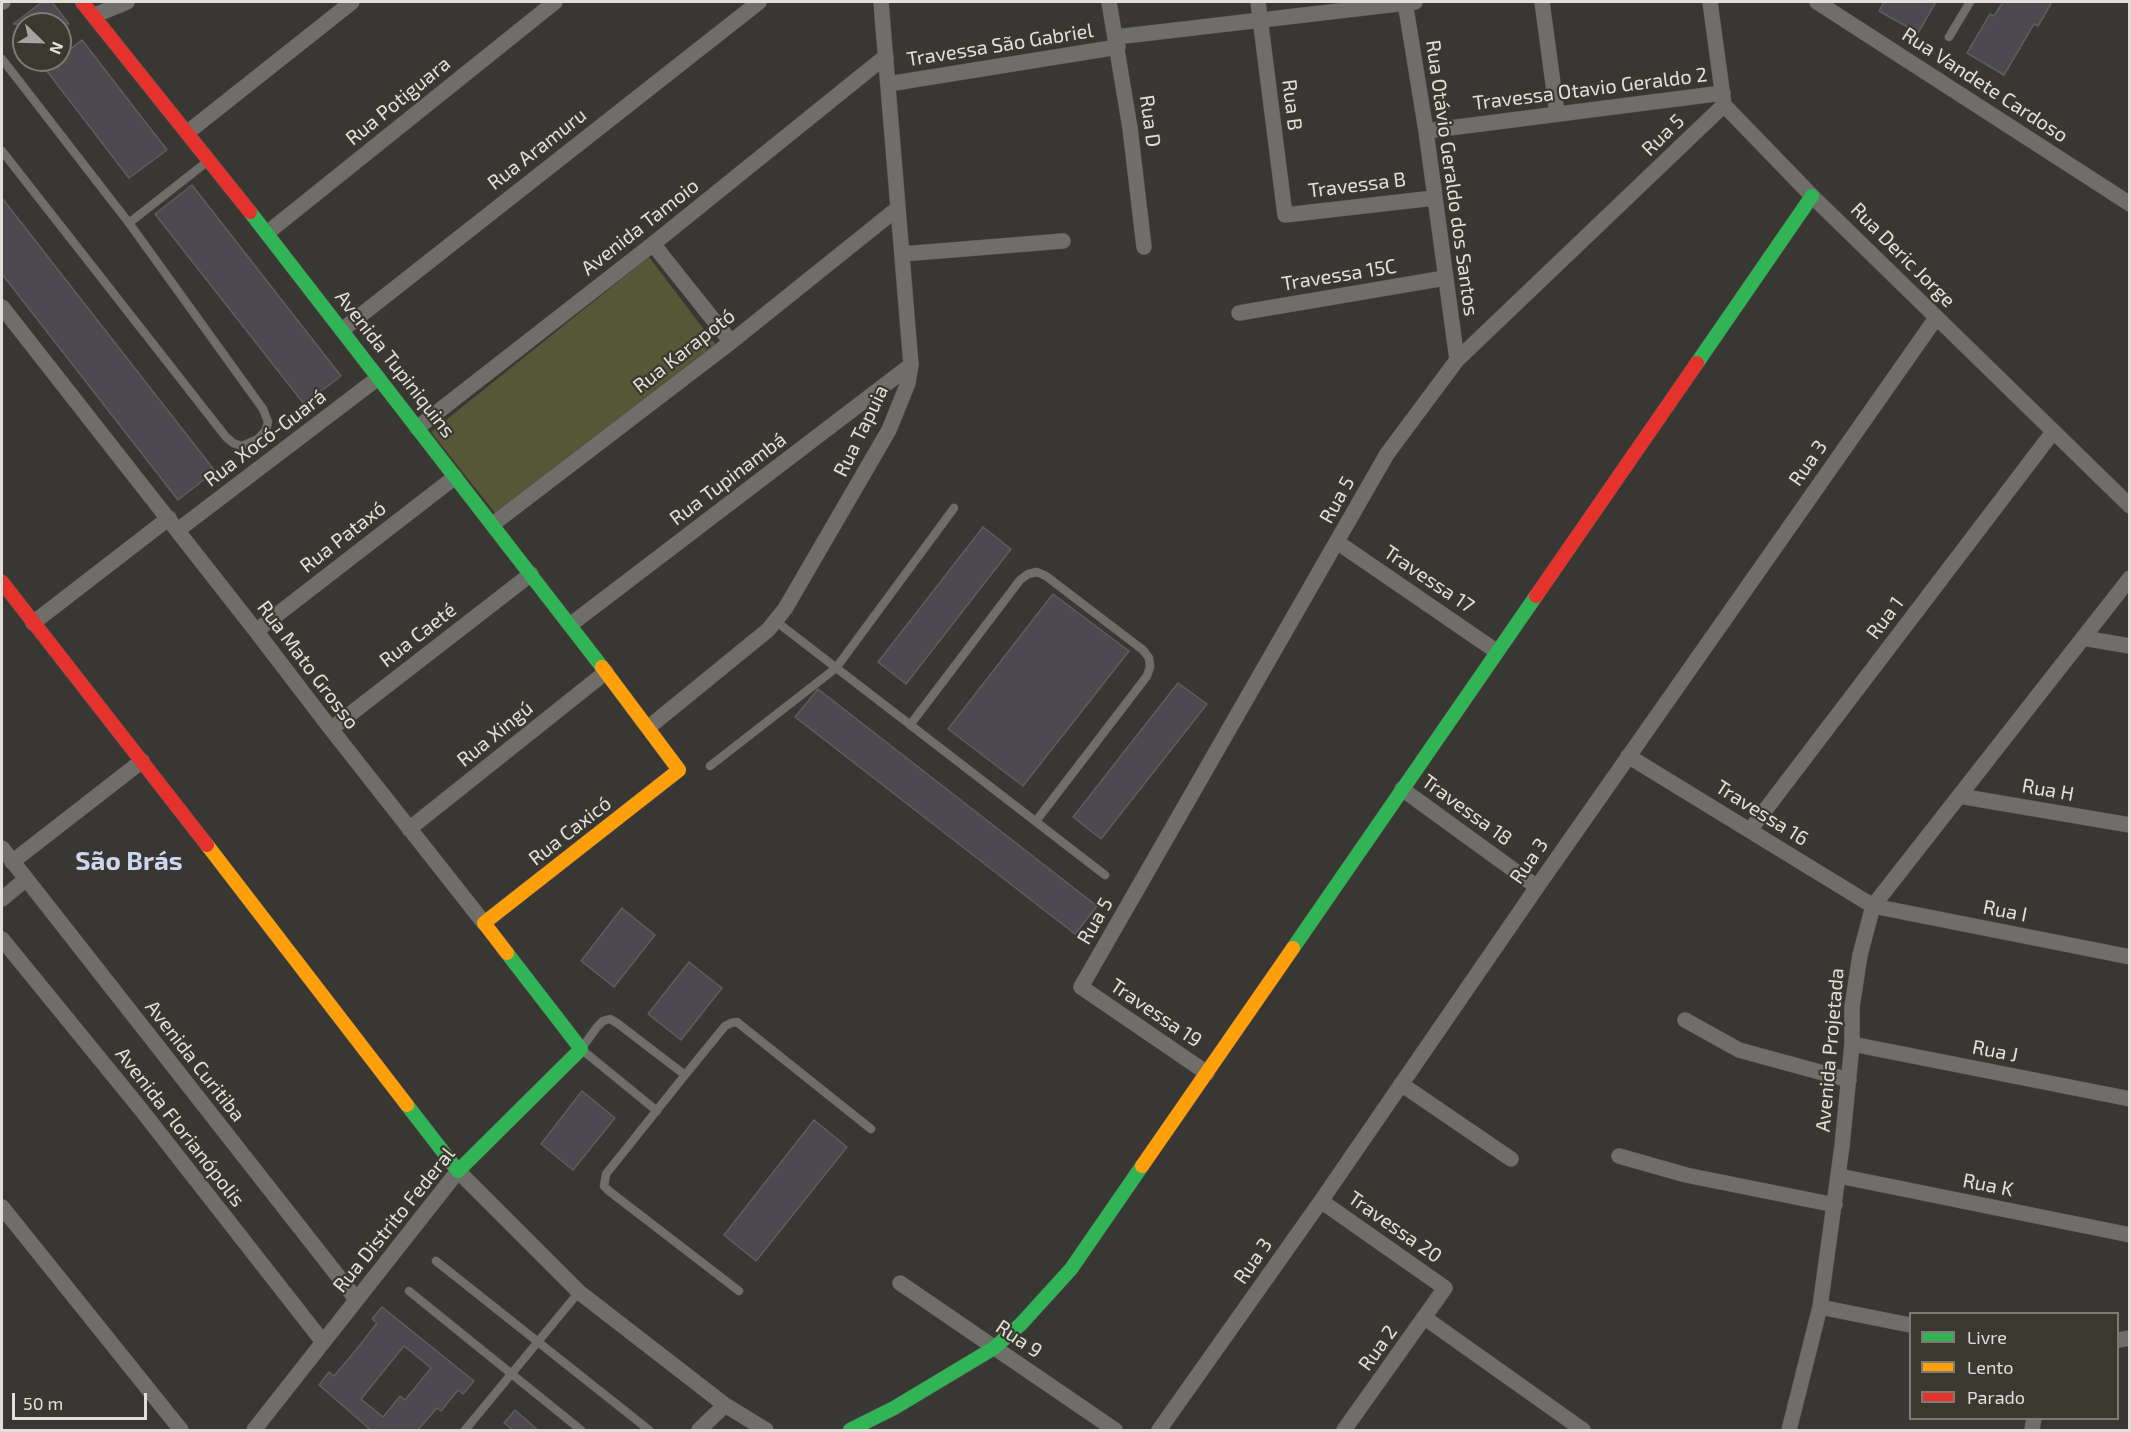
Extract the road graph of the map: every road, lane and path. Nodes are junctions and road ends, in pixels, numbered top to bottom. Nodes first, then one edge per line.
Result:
1 (82, 2) edge
2 (127, 2) edge
3 (352, 2) edge
4 (555, 2) edge
5 (759, 2) edge
6 (881, 2) edge
7 (1109, 2) edge
8 (1258, 2) edge
9 (1408, 2) edge
10 (1542, 2) edge
11 (1710, 2) edge
12 (1817, 2) edge
13 (1970, 2) edge
14 (94, 15) junction
15 (1260, 21) junction
16 (1949, 37) dead end
17 (1117, 42) junction
18 (886, 56) junction
19 (2, 59) edge
20 (888, 84) junction
21 (1724, 99) junction
22 (1557, 113) junction
23 (1426, 130) junction
24 (188, 132) junction
25 (2, 151) edge
26 (210, 160) junction
27 (1812, 196) junction
28 (1434, 198) junction
29 (2130, 204) edge
30 (898, 208) junction
31 (1285, 215) joint
32 (129, 223) junction
33 (267, 233) junction
34 (1063, 241) dead end
35 (653, 244) junction
36 (1144, 247) dead end
37 (902, 254) junction
38 (1445, 278) junction
39 (2, 306) edge
40 (1239, 313) dead end
41 (1936, 318) junction
42 (342, 330) junction
43 (731, 342) junction
44 (1457, 360) junction
45 (911, 365) junction
46 (378, 378) junction
47 (417, 428) junction
48 (2053, 432) junction
49 (455, 477) junction
50 (2130, 506) edge
51 (954, 508) dead end
52 (173, 524) junction
53 (493, 524) junction
54 (1337, 542) junction
55 (531, 574) junction
56 (2130, 578) edge
57 (2, 582) edge
58 (33, 623) junction
59 (779, 624) junction
60 (570, 625) junction
61 (256, 631) junction
62 (2084, 638) junction
63 (2130, 646) edge
64 (1496, 651) junction
65 (836, 668) junction
66 (606, 672) junction
67 (910, 724) junction
68 (649, 727) junction
69 (331, 729) junction
70 (1628, 756) junction
71 (142, 761) junction
72 (710, 766) dead end
73 (679, 770) joint
74 (1401, 789) junction
75 (1959, 796) junction
76 (1036, 821) junction
77 (2130, 825) edge
78 (410, 829) junction
79 (1750, 830) junction
80 (2, 848) edge
81 (12, 862) junction
82 (1105, 875) dead end
83 (26, 879) junction
84 (1537, 887) junction
85 (2, 898) edge
86 (1873, 906) junction
87 (484, 922) junction
88 (2, 939) edge
89 (2130, 957) edge
90 (1081, 987) joint
91 (1685, 1020) dead end
92 (1852, 1044) junction
93 (581, 1049) junction
94 (1207, 1073) junction
95 (685, 1075) junction
96 (1849, 1080) junction
97 (1401, 1084) junction
98 (2130, 1099) edge
99 (657, 1111) junction
100 (871, 1129) dead end
101 (1619, 1156) dead end
102 (1511, 1159) dead end
103 (458, 1171) junction
104 (1839, 1176) junction
105 (1322, 1201) junction
106 (1835, 1205) junction
107 (4, 1217) edge
108 (2130, 1235) edge
109 (436, 1261) dead end
110 (900, 1282) dead end
111 (1445, 1288) joint
112 (409, 1291) dead end
113 (739, 1291) dead end
114 (579, 1292) junction
115 (356, 1299) junction
116 (1820, 1307) junction
117 (1425, 1318) junction
118 (1909, 1325) edge
119 (323, 1342) junction
120 (538, 1342) junction
121 (994, 1348) junction
122 (511, 1375) junction
123 (725, 1405) junction
124 (1349, 1429) edge
125 (181, 1431) edge
126 (254, 1431) edge
127 (465, 1431) edge
128 (580, 1431) edge
129 (649, 1431) edge
130 (699, 1431) edge
131 (766, 1431) edge
132 (850, 1431) edge
133 (1115, 1431) edge
134 (1159, 1431) edge
135 (1582, 1431) edge
136 (1789, 1431) edge

1 - 14 street, Avenida Tupiniquins
2 - 14 street
3 - 24 street
4 - 33 street, Rua Potiguara
5 - 42 street, Rua Aramuru
6 - 18 street, Rua Tapuia
7 - 17 street, Rua D
8 - 15 street, Rua B
9 - 15 street, Travessa São Gabriel
9 - 23 street, Rua Otávio Geraldo dos Santos
10 - 22 street
11 - 21 street
12 - 29 street, Rua Vandete Cardoso
13 - 16 lane
14 - 24 street, Avenida Tupiniquins
15 - 17 street, Travessa São Gabriel
15 - 31 street, Rua B
17 - 20 street, Travessa São Gabriel
17 - 36 street, Rua D
18 - 20 street, Rua Tapuia
18 - 35 street, Avenida Tamoio
19 - 32 lane
20 - 30 street, Rua Tapuia
21 - 22 street, Travessa Otavio Geraldo 2
21 - 27 street, Rua Deric Jorge
21 - 44 street, Rua 5
22 - 23 street, Travessa Otavio Geraldo 2
23 - 28 street, Rua Otávio Geraldo dos Santos
24 - 26 street, Avenida Tupiniquins
25 - 32 lane
26 - 32 lane
26 - 33 street, Avenida Tupiniquins
27 - 41 street, Rua Deric Jorge
27 - 64 street
28 - 31 street, Travessa B
28 - 38 street, Rua Otávio Geraldo dos Santos
30 - 37 street, Rua Tapuia
30 - 43 street, Rua Karapotó
33 - 42 street, Avenida Tupiniquins
34 - 37 street
35 - 43 street
35 - 47 street, Avenida Tamoio
37 - 45 street, Rua Tapuia
38 - 40 street, Travessa 15C
38 - 44 street, Rua Otávio Geraldo dos Santos
39 - 52 street, Rua Mato Grosso
41 - 48 street, Rua Deric Jorge
41 - 70 street, Rua 3
42 - 46 street, Avenida Tupiniquins
43 - 53 street, Rua Karapotó
44 - 54 street, Rua 5
45 - 59 street, Rua Tapuia
45 - 60 street, Rua Tupinambá
46 - 47 street, Avenida Tupiniquins
46 - 52 street, Rua Xocó-Guará
47 - 49 street, Avenida Tupiniquins
48 - 50 street, Rua Deric Jorge
48 - 79 street, Rua 1
49 - 53 street, Avenida Tupiniquins
49 - 61 street, Rua Pataxó
51 - 65 lane
52 - 58 street, Rua Xocó-Guará
52 - 61 street, Rua Mato Grosso
53 - 55 street, Avenida Tupiniquins
54 - 64 street, Travessa 17
54 - 90 street, Rua 5
55 - 60 street, Avenida Tupiniquins
55 - 69 street, Rua Caeté
56 - 62 street, Avenida Projetada
57 - 58 street
58 - 71 street
59 - 65 lane
59 - 68 street, Rua Tapuia
60 - 66 street, Avenida Tupiniquins
61 - 69 street, Rua Mato Grosso
62 - 63 street
62 - 75 street, Avenida Projetada
64 - 74 street
65 - 67 lane
65 - 72 lane
66 - 68 street, Avenida Tupiniquins
66 - 78 street, Rua Xingú
67 - 76 lane
67 - 76 lane
68 - 73 street, Avenida Tupiniquins
69 - 78 street, Rua Mato Grosso
70 - 79 street, Travessa 16
70 - 84 street, Rua 3
71 - 81 street
71 - 103 street
73 - 87 street, Rua Caxicó
74 - 84 street, Travessa 18
74 - 94 street
75 - 77 street, Rua H
75 - 86 street, Avenida Projetada
76 - 82 lane
78 - 87 street, Rua Mato Grosso
79 - 86 street, Travessa 16
80 - 81 street, Avenida Curitiba
81 - 83 street, Avenida Curitiba
83 - 85 street
83 - 115 street, Avenida Curitiba
84 - 97 street, Rua 3
86 - 89 street, Rua I
86 - 92 street, Avenida Projetada
87 - 93 street, Rua Mato Grosso
88 - 119 street, Avenida Florianópolis
90 - 94 street, Travessa 19
91 - 96 street
92 - 96 street, Avenida Projetada
92 - 98 street, Rua J
93 - 95 lane
93 - 99 lane
93 - 103 street, Rua Distrito Federal
94 - 121 street
95 - 99 lane
95 - 100 lane
96 - 104 street, Avenida Projetada
97 - 102 street
97 - 105 street, Rua 3
99 - 113 lane
101 - 106 street
103 - 114 street
103 - 115 street, Rua Distrito Federal
104 - 106 street, Avenida Projetada
104 - 108 street, Rua K
105 - 111 street, Travessa 20
105 - 134 street, Rua 3
106 - 116 street, Avenida Projetada
107 - 125 street
109 - 120 lane
110 - 121 street, Rua 9
111 - 117 street, Rua 2
112 - 122 lane
114 - 120 lane
114 - 123 street
115 - 119 street, Rua Distrito Federal
116 - 118 street
116 - 136 street, Avenida Projetada
117 - 124 street, Rua 2
117 - 135 street
119 - 126 street, Rua Distrito Federal
120 - 122 lane
120 - 129 lane
121 - 132 street
121 - 133 street, Rua 9
122 - 127 lane
122 - 128 lane
123 - 130 street
123 - 131 street

